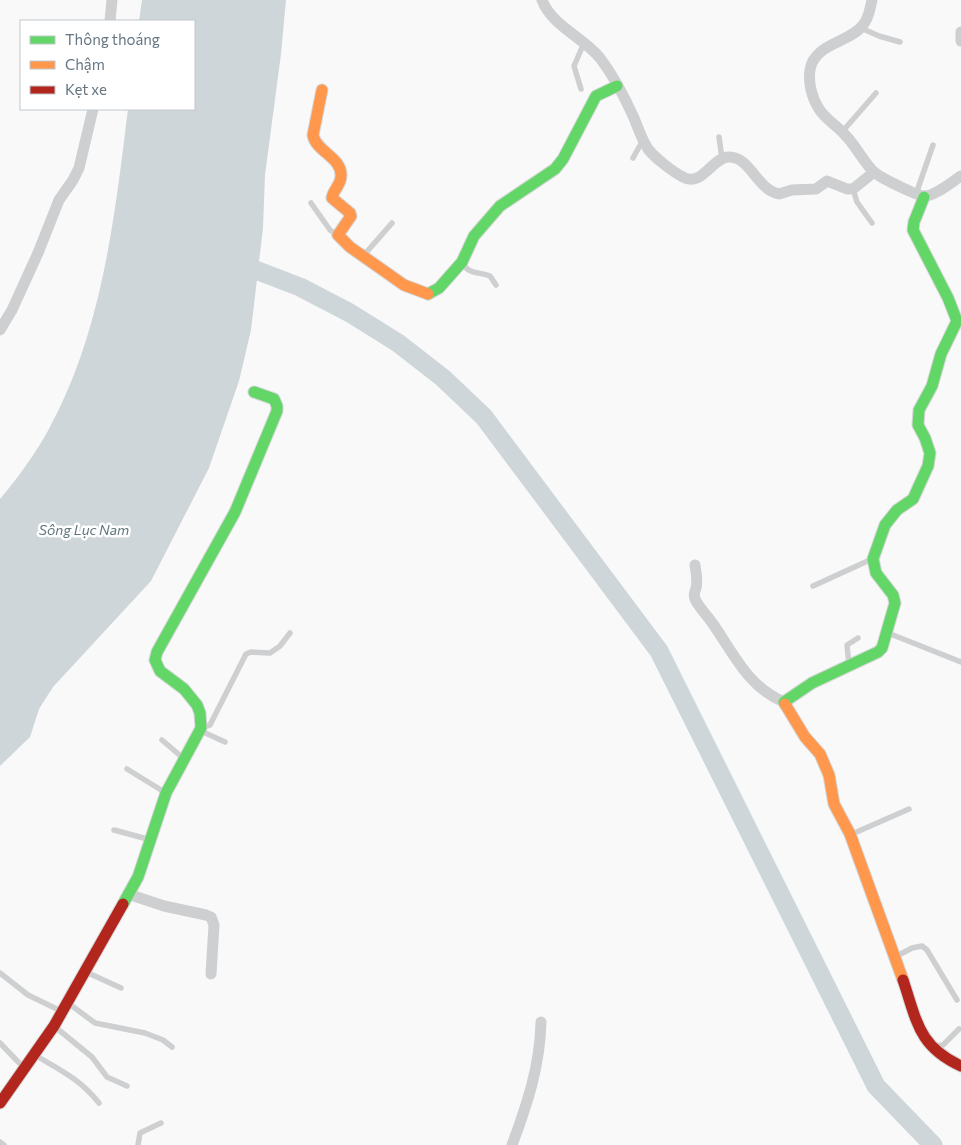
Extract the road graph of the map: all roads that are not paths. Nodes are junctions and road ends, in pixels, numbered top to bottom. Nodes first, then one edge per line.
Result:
1 (112, 0) edge
2 (542, 0) edge
3 (872, 0) edge
4 (110, 20) edge
5 (861, 28) junction
6 (961, 32) edge
7 (961, 41) edge
8 (900, 42) dead end
9 (584, 43) junction
10 (617, 86) junction
11 (582, 88) dead end
12 (322, 90) dead end
13 (876, 93) dead end
14 (93, 110) edge
15 (842, 132) junction
16 (719, 137) dead end
17 (643, 140) junction
18 (933, 145) dead end
19 (633, 158) dead end
20 (722, 158) junction
21 (874, 172) junction
22 (961, 176) edge
23 (853, 189) junction
24 (920, 195) junction
25 (311, 203) dead end
26 (392, 222) dead end
27 (872, 223) dead end
28 (338, 236) junction
29 (363, 256) junction
30 (462, 262) junction
31 (496, 285) dead end
32 (959, 323) edge
33 (0, 330) edge
34 (254, 392) dead end
35 (873, 559) junction
36 (695, 565) dead end
37 (812, 586) dead end
38 (886, 632) junction
39 (290, 633) dead end
40 (858, 638) dead end
41 (961, 662) edge
42 (849, 665) junction
43 (784, 702) junction
44 (200, 729) junction
45 (162, 740) dead end
46 (225, 742) dead end
47 (184, 758) junction
48 (127, 769) dead end
49 (166, 793) junction
50 (909, 809) dead end
51 (114, 830) dead end
52 (850, 834) junction
53 (151, 840) junction
54 (128, 894) junction
55 (895, 957) junction
56 (86, 972) junction
57 (0, 973) edge
58 (211, 974) dead end
59 (121, 988) dead end
60 (957, 1000) dead end
61 (65, 1008) junction
62 (541, 1022) dead end
63 (54, 1026) junction
64 (958, 1029) dead end
65 (925, 1039) junction
66 (0, 1043) edge
67 (172, 1047) dead end
68 (35, 1055) junction
69 (961, 1066) edge
70 (25, 1069) junction
71 (127, 1086) dead end
72 (100, 1102) dead end
73 (0, 1103) edge
74 (161, 1123) dead end
75 (0, 1142) edge
76 (4, 1145) edge
77 (138, 1145) edge
78 (512, 1145) edge

1 - 4 street
2 - 9 street
3 - 5 street
5 - 8 lane
5 - 15 street
6 - 7 street
9 - 10 street
9 - 11 lane
10 - 17 street
10 - 30 street
12 - 28 street
13 - 15 lane
14 - 33 street
15 - 21 street
16 - 20 lane
17 - 19 lane
17 - 20 street
18 - 24 lane
20 - 23 street
21 - 23 street
21 - 24 street
22 - 24 street
23 - 27 lane
24 - 32 street
25 - 28 lane
26 - 29 lane
28 - 29 street
29 - 30 street
30 - 31 lane
32 - 35 street
34 - 44 street
35 - 37 lane
35 - 38 street
36 - 43 street
38 - 41 lane
38 - 42 street
39 - 44 lane
40 - 42 lane
42 - 43 street
43 - 52 street
44 - 46 lane
44 - 47 street
45 - 47 lane
47 - 49 street
48 - 49 lane
49 - 53 street
50 - 52 lane
51 - 53 lane
52 - 55 street
53 - 54 street
54 - 56 street
54 - 58 street
55 - 60 lane
55 - 65 street
56 - 59 lane
56 - 61 street
57 - 61 lane
61 - 63 street
61 - 67 lane
62 - 78 street
63 - 68 street
63 - 71 lane
64 - 65 lane
65 - 69 street
66 - 70 lane
68 - 70 street
68 - 72 lane
70 - 73 street
74 - 77 lane
75 - 76 lane

